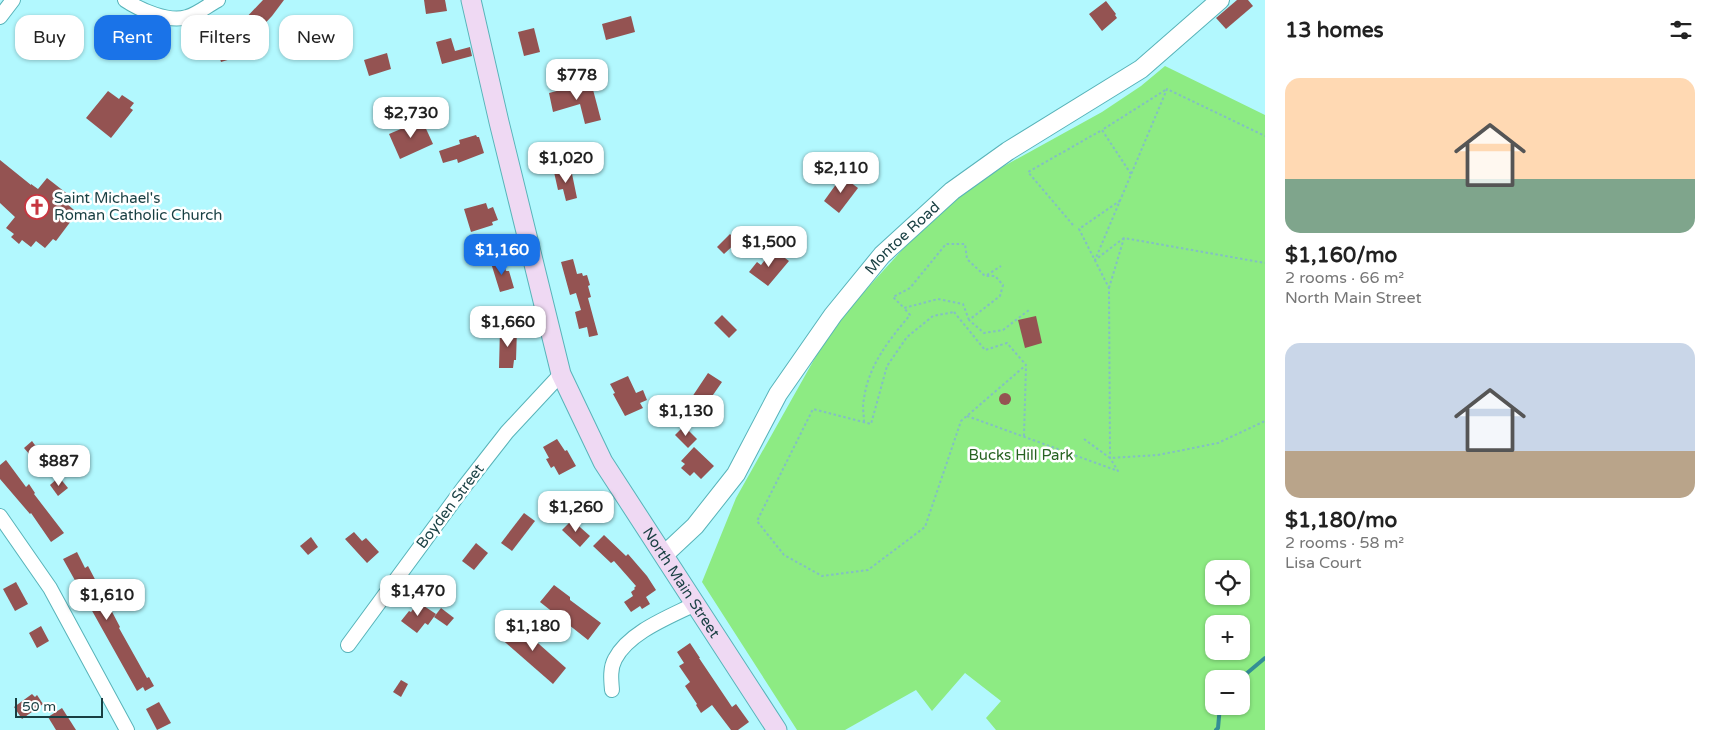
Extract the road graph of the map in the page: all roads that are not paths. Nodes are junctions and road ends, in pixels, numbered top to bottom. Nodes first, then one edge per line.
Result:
1 (13, 0) edge
2 (125, 0) edge
3 (218, 0) edge
4 (471, 0) edge
5 (1220, 0) edge
6 (0, 17) edge
7 (561, 374) junction
8 (0, 516) edge
9 (664, 555) junction
10 (695, 604) junction
11 (348, 645) dead end
12 (612, 690) dead end
13 (127, 730) edge
14 (777, 730) edge

1 - 6 street
2 - 3 street
4 - 7 main road, North Main Street
5 - 9 street, Montoe Road
7 - 9 main road, North Main Street
7 - 11 street, Boyden Street
8 - 13 street
9 - 10 main road, North Main Street
10 - 12 street
10 - 14 main road, North Main Street

